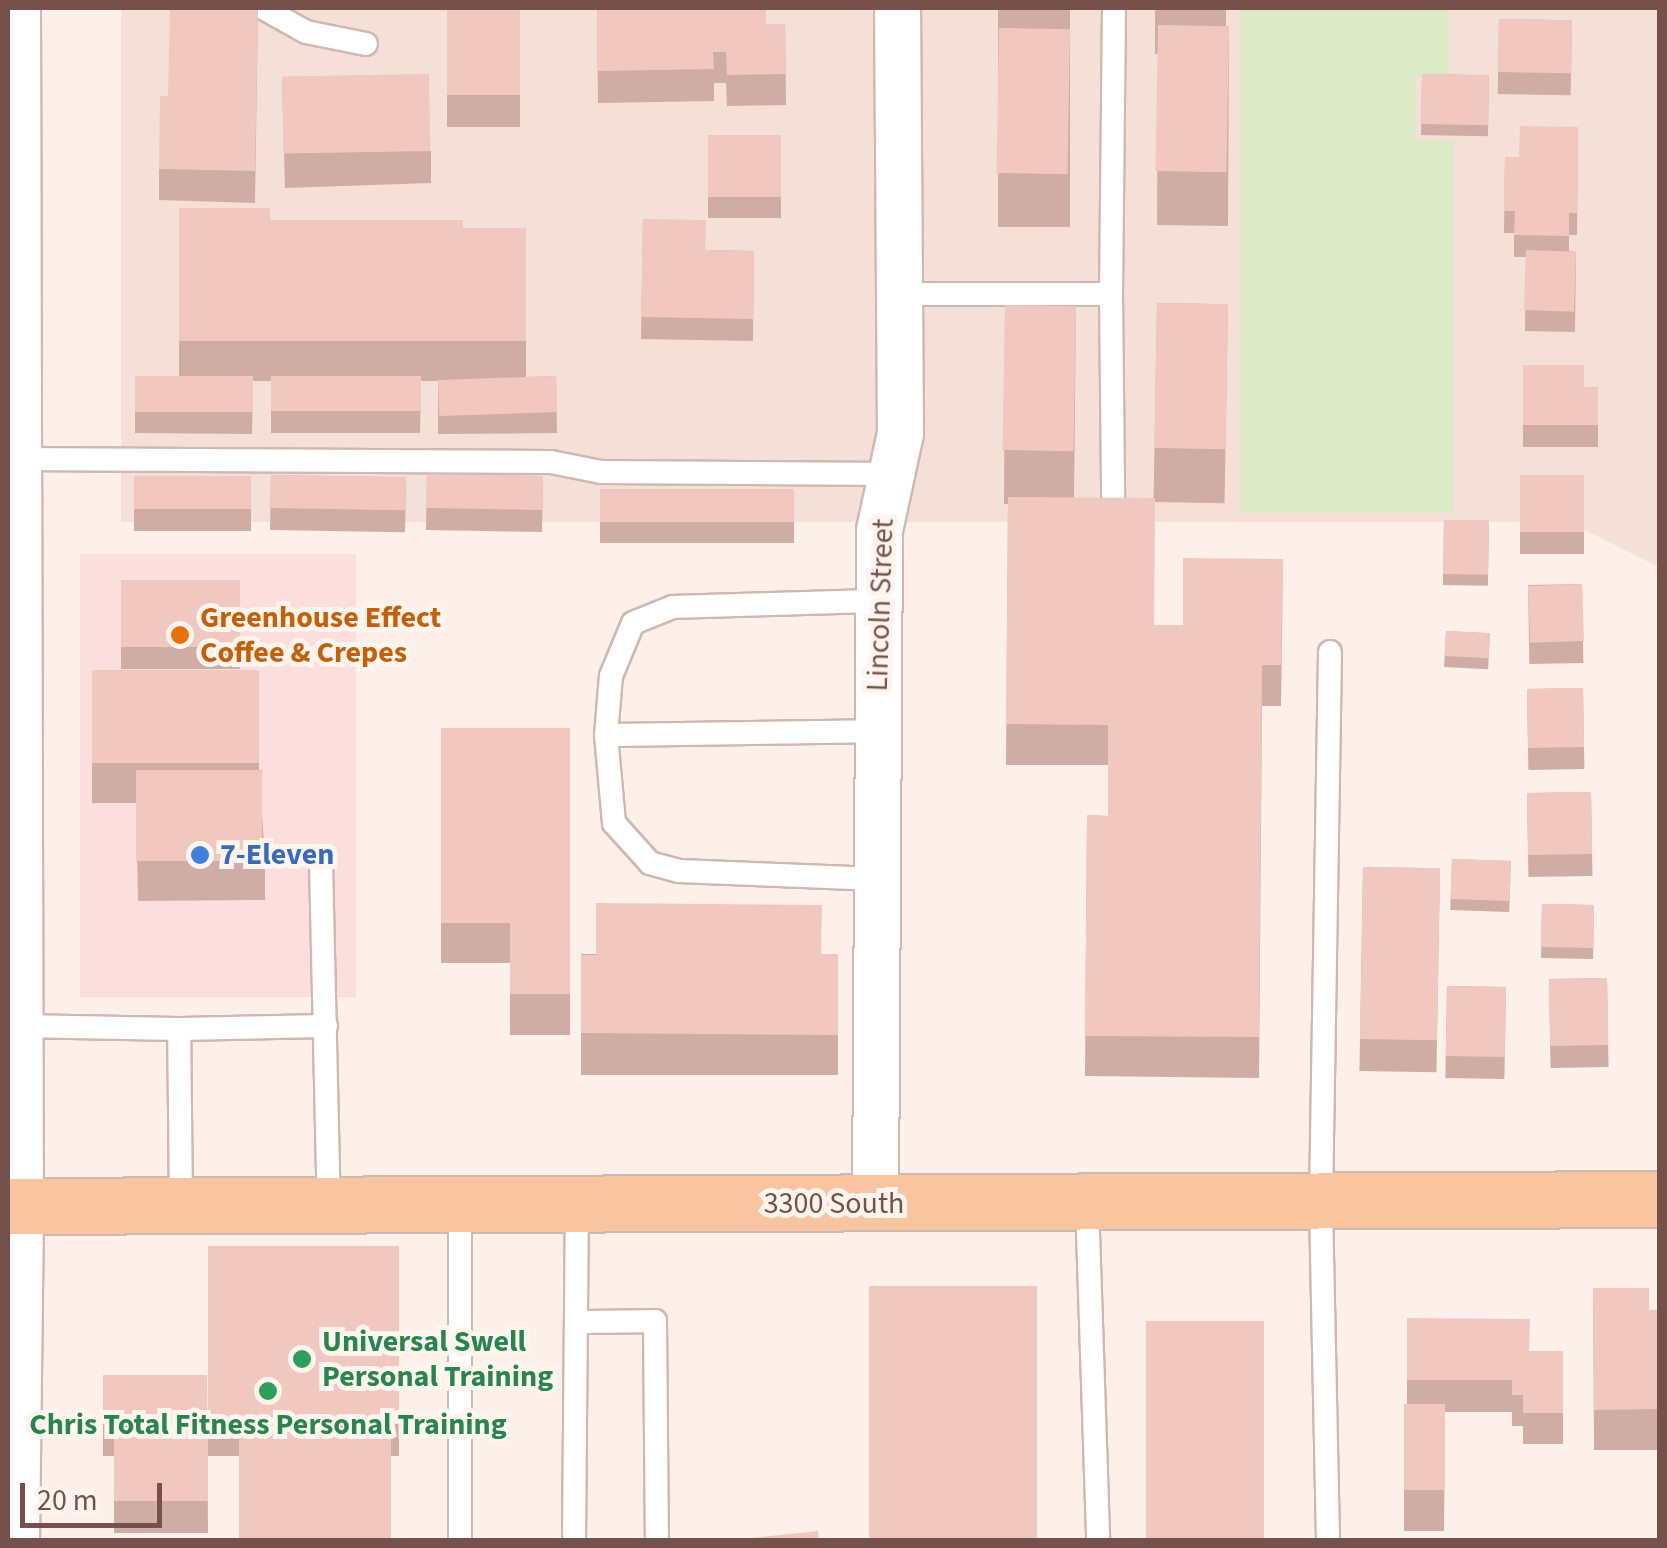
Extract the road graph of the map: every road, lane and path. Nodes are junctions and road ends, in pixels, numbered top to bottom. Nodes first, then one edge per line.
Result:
1 (12, 8) edge
2 (263, 8) edge
3 (897, 8) edge
4 (1114, 8) edge
5 (366, 44) dead end
6 (10, 282) edge
7 (898, 294) junction
8 (1111, 294) junction
9 (13, 458) junction
10 (891, 474) junction
11 (1113, 498) edge
12 (878, 602) junction
13 (11, 611) edge
14 (1330, 652) dead end
15 (878, 731) junction
16 (606, 735) junction
17 (321, 864) dead end
18 (877, 879) junction
19 (17, 1026) junction
20 (326, 1026) junction
21 (179, 1029) junction
22 (1660, 1199) edge
23 (1321, 1201) junction
24 (1087, 1202) junction
25 (875, 1203) junction
26 (576, 1205) junction
27 (11, 1206) edge
28 (181, 1206) junction
29 (329, 1206) junction
30 (460, 1206) junction
31 (576, 1322) junction
32 (11, 1540) edge
33 (460, 1540) edge
34 (574, 1540) edge
35 (656, 1540) edge
36 (1098, 1540) edge
37 (1328, 1540) edge

1 - 6 street
2 - 5 lane
3 - 7 street, Lincoln Street
4 - 8 lane
6 - 9 street
7 - 8 lane
7 - 10 street, Lincoln Street
8 - 11 lane
9 - 10 lane
9 - 13 street
10 - 12 street, Lincoln Street
12 - 15 street, Lincoln Street
12 - 16 lane
13 - 19 street
14 - 23 lane
15 - 16 lane
15 - 18 street, Lincoln Street
16 - 18 lane
17 - 20 lane
18 - 25 street, Lincoln Street
19 - 21 lane
19 - 27 street
20 - 21 lane
20 - 29 lane
21 - 28 lane
22 - 23 main road, 3300 South
23 - 24 main road, 3300 South
23 - 37 lane
24 - 25 main road, 3300 South
24 - 36 lane
25 - 26 main road, 3300 South
26 - 30 main road, 3300 South
26 - 31 lane
27 - 28 main road, 3300 South
27 - 32 street
28 - 29 main road, 3300 South
29 - 30 main road, 3300 South
30 - 33 lane
31 - 34 lane
31 - 35 lane

